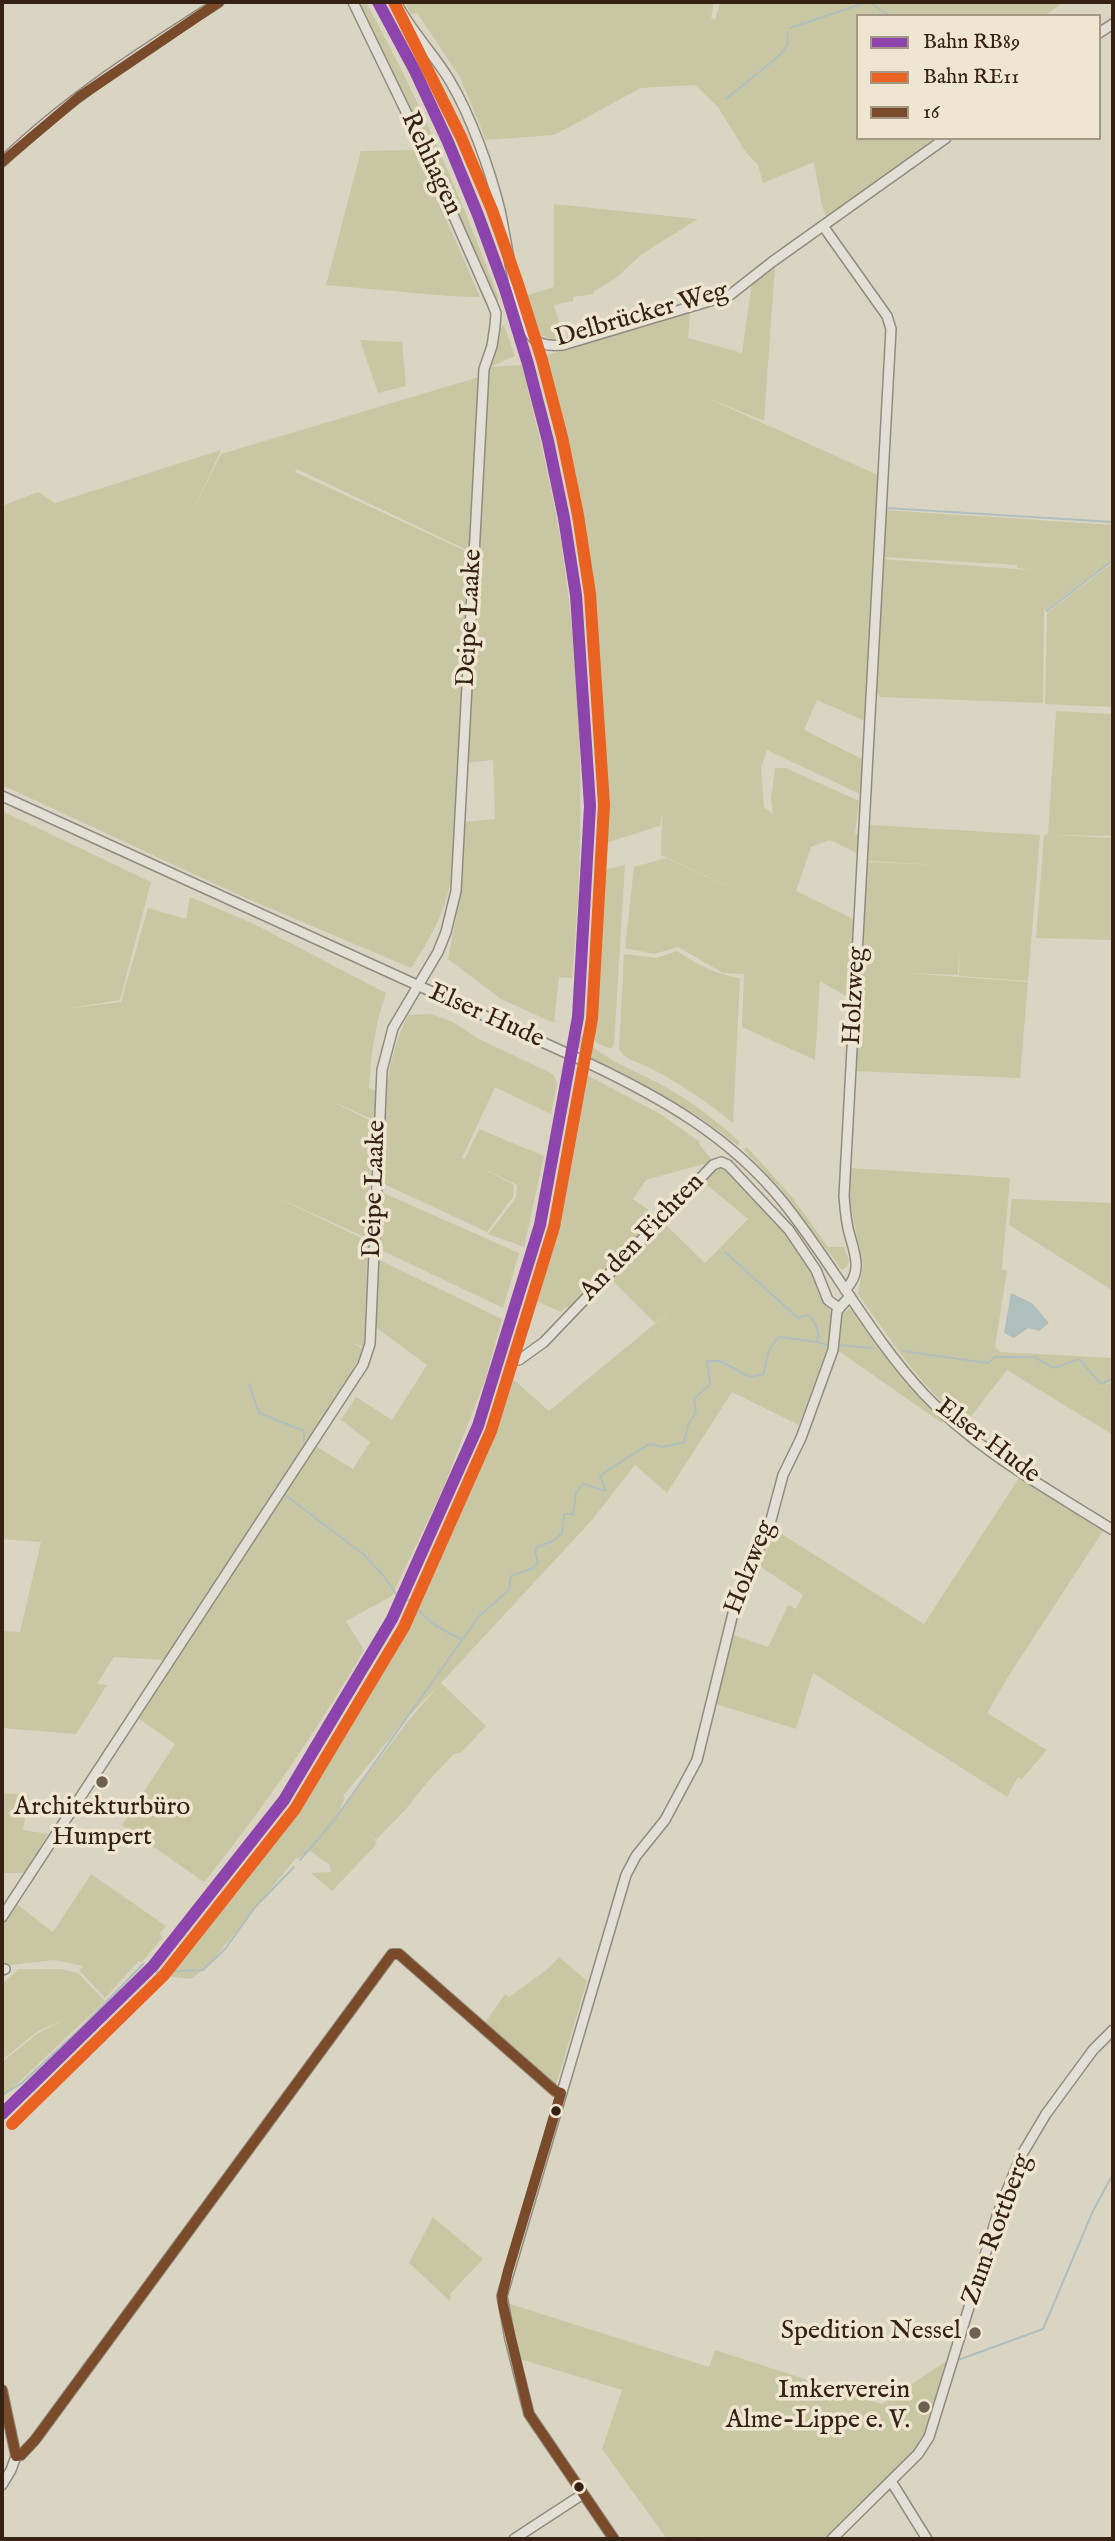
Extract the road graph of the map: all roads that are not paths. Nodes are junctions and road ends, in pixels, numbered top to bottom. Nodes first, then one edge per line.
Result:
1 (219, 2) edge
2 (353, 2) edge
3 (396, 2) edge
4 (207, 5) edge
5 (944, 140) edge
6 (2, 162) edge
7 (823, 226) junction
8 (484, 369) joint
9 (2, 796) edge
10 (417, 987) junction
11 (848, 1293) junction
12 (839, 1308) junction
13 (519, 1360) dead end
14 (1113, 1530) edge
15 (2, 1917) edge
16 (1113, 2030) edge
17 (561, 2093) junction
18 (2, 2390) edge
19 (16, 2456) junction
20 (891, 2481) junction
21 (2, 2485) edge
22 (583, 2494) junction
23 (514, 2539) edge
24 (614, 2539) edge
25 (832, 2539) edge
26 (927, 2539) edge

1 - 4 street
2 - 8 street, Rehhagen
3 - 7 street, Delbrücker Weg
4 - 6 street
5 - 7 street, Delbrücker Weg
7 - 11 street, Holzweg
8 - 10 street, Deipe Laake
9 - 10 street, Elser Hude
10 - 11 street, Elser Hude
10 - 15 street, Deipe Laake
11 - 12 street, Holzweg
11 - 14 street, Elser Hude
12 - 13 street, An den Fichten
12 - 17 street, Holzweg
16 - 20 street, Zum Rottberg
17 - 19 street
17 - 22 street, Holzweg
18 - 19 street
19 - 21 street
20 - 25 street, Zum Rottberg
20 - 26 street
22 - 23 street
22 - 24 street, Holzweg

